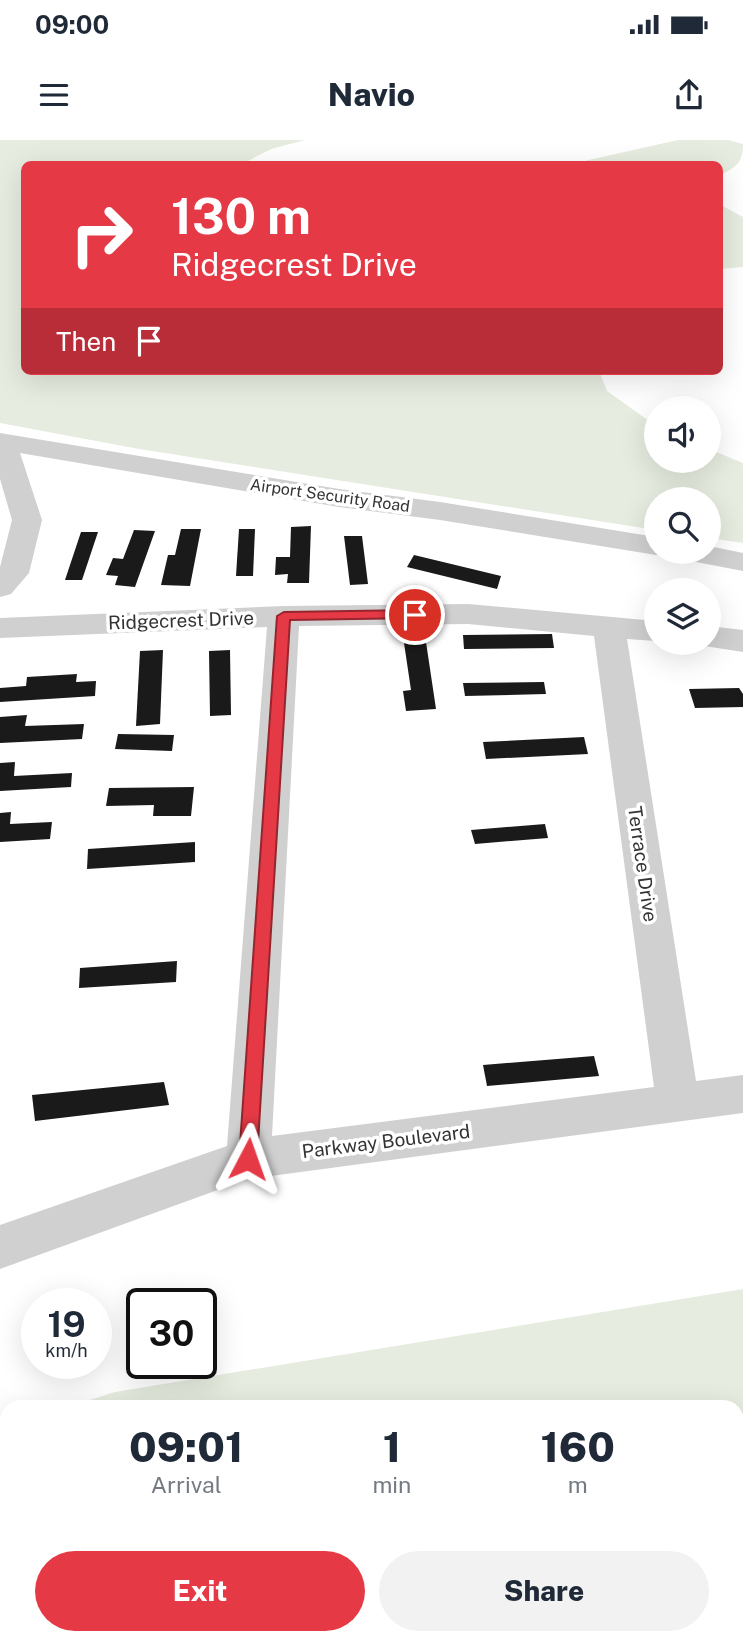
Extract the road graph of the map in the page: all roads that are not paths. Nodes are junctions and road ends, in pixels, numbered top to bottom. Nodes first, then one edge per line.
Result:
1 (2, 442) edge
2 (644, 544) edge
3 (721, 558) edge
4 (743, 562) edge
5 (0, 587) edge
6 (284, 616) junction
7 (609, 625) junction
8 (0, 628) edge
9 (644, 629) edge
10 (721, 638) edge
11 (743, 641) edge
12 (743, 1094) edge
13 (678, 1102) junction
14 (248, 1159) junction
15 (0, 1247) edge

1 - 2 street, Airport Security Road
1 - 5 street
3 - 4 street
6 - 7 street, Ridgecrest Drive
6 - 8 street, Ridgecrest Drive
6 - 14 street
7 - 9 street, Ridgecrest Drive
7 - 13 street, Terrace Drive
10 - 11 street
12 - 13 street, Parkway Boulevard
13 - 14 street, Parkway Boulevard
14 - 15 street, Parkway Boulevard

